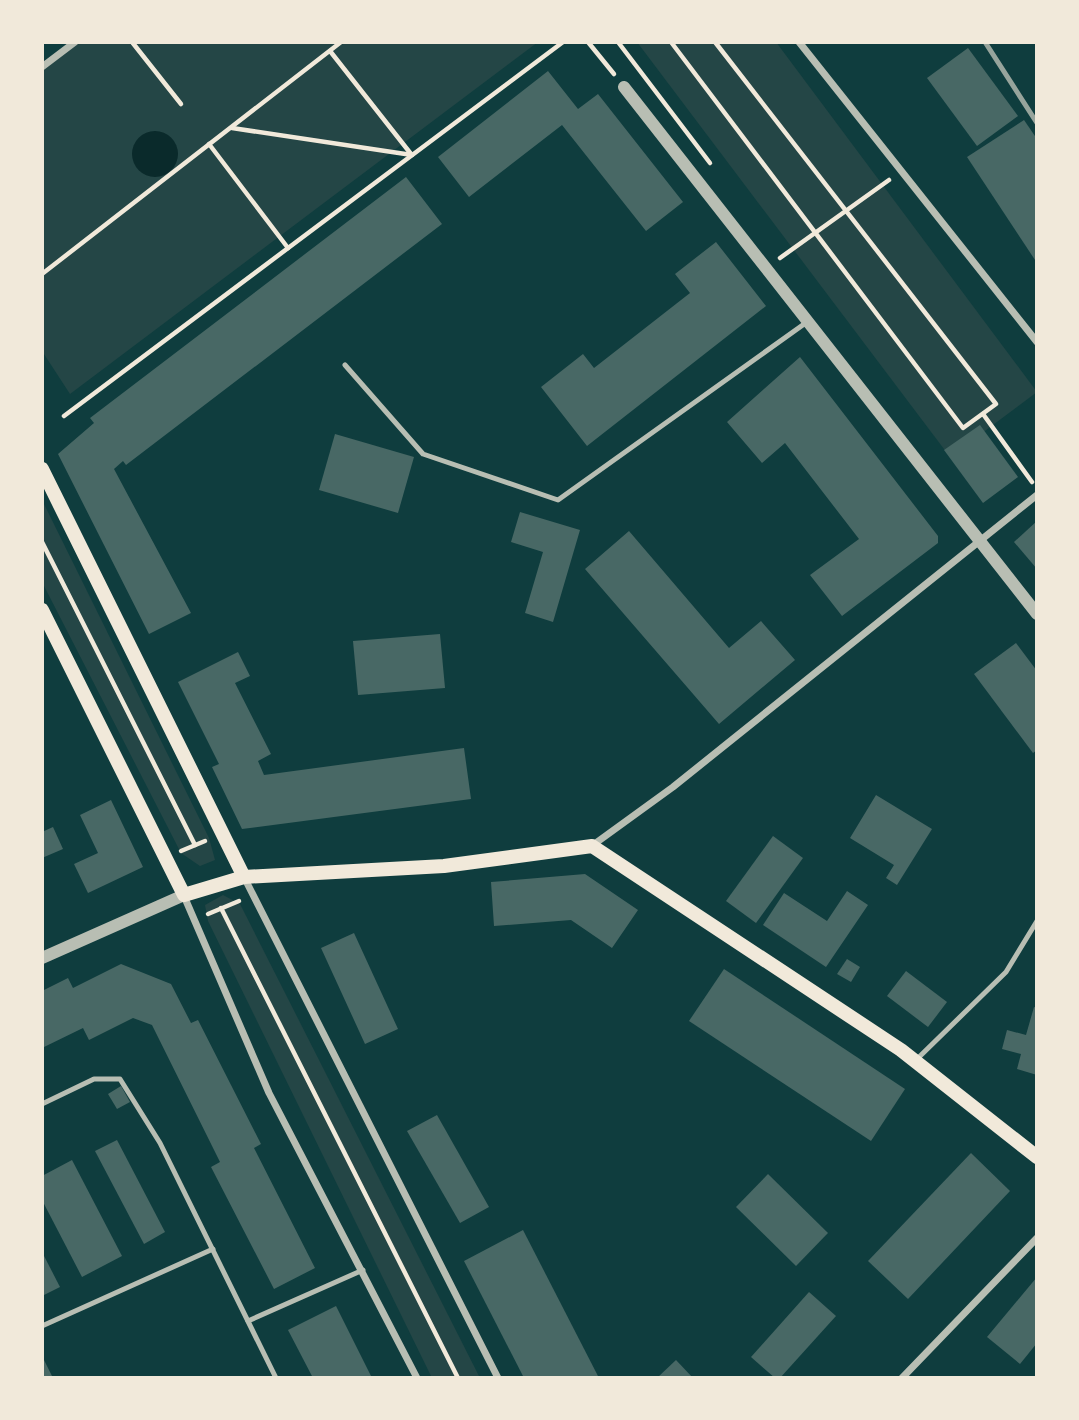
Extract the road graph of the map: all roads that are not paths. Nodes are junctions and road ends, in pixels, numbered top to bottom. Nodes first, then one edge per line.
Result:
1 (75, 42) edge
2 (799, 42) edge
3 (42, 67) edge
4 (624, 88) road end
5 (807, 322) junction
6 (1037, 342) edge
7 (345, 365) dead end
8 (42, 469) edge
9 (1037, 495) edge
10 (979, 542) junction
11 (42, 610) edge
12 (1037, 614) edge
13 (592, 846) junction
14 (244, 877) junction
15 (184, 895) junction
16 (1037, 921) edge
17 (42, 958) edge
18 (915, 1061) junction
19 (42, 1104) edge
20 (1037, 1157) edge
21 (1037, 1238) edge
22 (213, 1250) junction
23 (363, 1270) junction
24 (248, 1321) junction
25 (42, 1326) edge
26 (276, 1378) edge
27 (417, 1378) edge
28 (498, 1378) edge
29 (902, 1378) edge

1 - 3 street
2 - 6 street
4 - 5 street
5 - 7 lane
5 - 10 street
8 - 14 main road
9 - 10 street
10 - 12 street
10 - 13 street
11 - 15 main road
13 - 14 main road
13 - 18 main road
14 - 15 main road
14 - 28 street
15 - 17 street
15 - 23 street
16 - 18 lane
18 - 20 main road
19 - 22 lane
21 - 29 street
22 - 24 lane
22 - 25 lane
23 - 24 lane
23 - 27 street
24 - 26 lane

